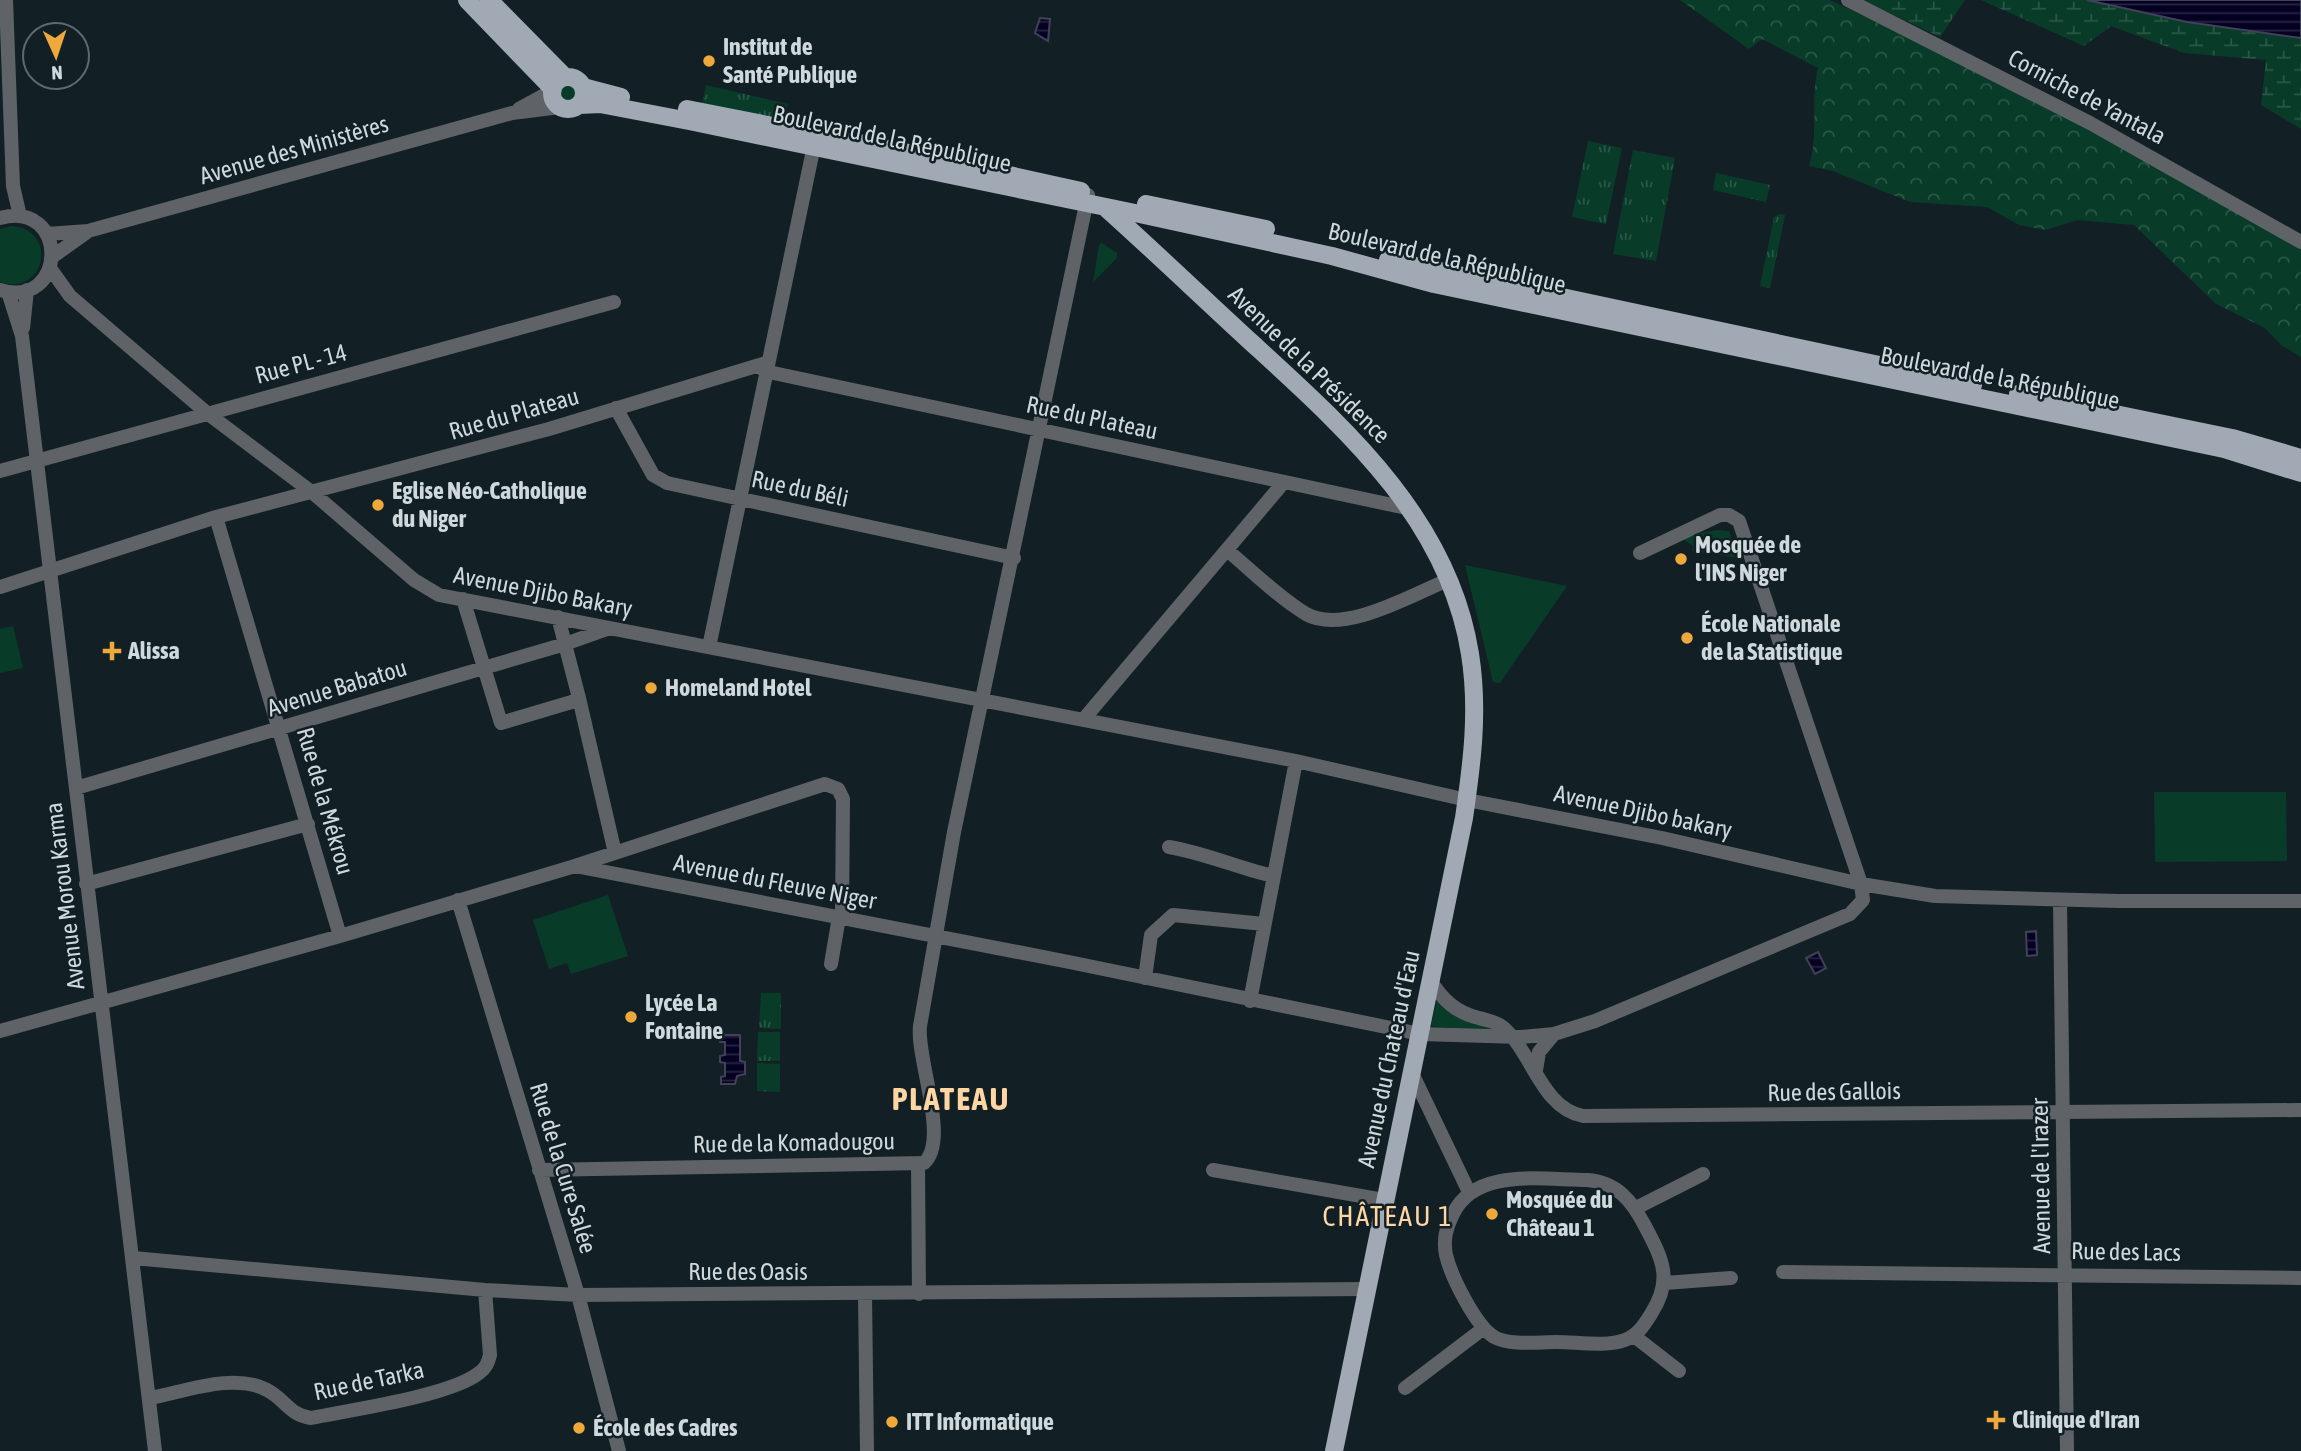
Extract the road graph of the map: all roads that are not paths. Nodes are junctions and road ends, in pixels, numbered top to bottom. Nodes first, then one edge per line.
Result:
1 (6, 0) edge
2 (467, 0) edge
3 (489, 0) edge
4 (1848, 0) edge
5 (557, 91) junction
6 (581, 96) junction
7 (814, 141) junction
8 (1096, 200) junction
9 (9, 217) edge
10 (88, 231) junction
11 (47, 234) junction
12 (2301, 242) edge
13 (51, 262) junction
14 (32, 288) junction
15 (4, 291) edge
16 (70, 296) junction
17 (614, 302) dead end
18 (22, 336) junction
19 (765, 367) junction
20 (616, 408) junction
21 (207, 413) junction
22 (1041, 430) junction
23 (2195, 436) junction
24 (2301, 458) edge
25 (37, 460) junction
26 (0, 471) edge
27 (2301, 473) edge
28 (1284, 482) junction
29 (313, 493) junction
30 (739, 499) junction
31 (1411, 509) junction
32 (216, 517) junction
33 (1227, 550) junction
34 (1640, 552) dead end
35 (1014, 558) junction
36 (51, 571) junction
37 (1448, 580) junction
38 (0, 587) edge
39 (463, 599) junction
40 (558, 617) junction
41 (611, 628) junction
42 (565, 644) junction
43 (709, 647) junction
44 (484, 666) junction
45 (579, 698) junction
46 (982, 701) junction
47 (1083, 720) junction
48 (280, 729) junction
49 (1296, 761) junction
50 (76, 789) junction
51 (1467, 800) junction
52 (308, 824) junction
53 (1169, 846) dead end
54 (615, 853) junction
55 (575, 866) junction
56 (1273, 876) junction
57 (86, 884) junction
58 (1861, 884) junction
59 (458, 900) junction
60 (2060, 900) junction
61 (2301, 901) edge
62 (841, 918) junction
63 (1264, 924) junction
64 (340, 936) junction
65 (935, 936) junction
66 (831, 964) dead end
67 (1145, 978) junction
68 (1430, 980) junction
69 (1250, 1001) junction
70 (101, 1002) junction
71 (0, 1031) edge
72 (1420, 1034) junction
73 (1554, 1034) junction
74 (1510, 1037) junction
75 (1536, 1070) junction
76 (1411, 1071) junction
77 (2301, 1110) edge
78 (2063, 1112) junction
79 (918, 1163) junction
80 (539, 1170) junction
81 (1213, 1170) dead end
82 (1703, 1174) dead end
83 (1469, 1192) junction
84 (1384, 1200) junction
85 (1636, 1208) junction
86 (133, 1258) junction
87 (1783, 1272) dead end
88 (2065, 1274) junction
89 (1731, 1278) dead end
90 (2301, 1278) edge
91 (1665, 1283) junction
92 (1365, 1289) junction
93 (485, 1290) junction
94 (865, 1294) junction
95 (919, 1294) junction
96 (578, 1295) junction
97 (1483, 1328) junction
98 (1634, 1336) junction
99 (1679, 1371) dead end
100 (1405, 1388) dead end
101 (150, 1398) junction
102 (155, 1451) edge
103 (619, 1451) edge
104 (867, 1451) edge
105 (1334, 1451) edge
106 (2067, 1451) edge

1 - 9 street
2 - 5 main road
3 - 5 main road
4 - 12 street, Corniche de Yantala
5 - 6 main road, Boulevard de la République
5 - 6 main road
5 - 10 street, Avenue des Ministères
6 - 7 main road, Boulevard de la République
7 - 8 main road, Boulevard de la République
7 - 19 street
8 - 22 street
8 - 23 main road, Boulevard de la République
8 - 31 main road, Avenue de la Présidence
9 - 11 street
10 - 11 street, Avenue des Ministères
10 - 13 street, Avenue des Ministères
11 - 13 street
13 - 14 street, Avenue des Ministères
13 - 16 street
14 - 15 street
14 - 16 street
14 - 18 street, Avenue Morou Karma
15 - 18 street, Avenue Morou Karma
16 - 21 street, Avenue Djibo Bakary
17 - 21 street, Rue PL - 14
18 - 25 street, Avenue Morou Karma
19 - 20 street, Rue du Plateau
19 - 22 street, Rue du Plateau
19 - 30 street
20 - 29 street, Rue du Plateau
20 - 30 street, Rue du Béli
21 - 25 street, Rue PL - 14
21 - 29 street, Avenue Djibo Bakary
22 - 28 street, Rue du Plateau
22 - 35 street
23 - 24 main road, Boulevard de la République
23 - 27 main road, Boulevard de la République
25 - 26 street, Rue PL - 14
25 - 36 street, Avenue Morou Karma
28 - 31 street, Rue du Plateau
28 - 33 street
29 - 32 street, Rue du Plateau
29 - 39 street, Avenue Djibo Bakary
30 - 35 street, Rue du Béli
30 - 43 street
31 - 37 main road, Avenue de la Présidence
32 - 36 street, Rue du Plateau
32 - 48 street, Rue de la Mékrou
33 - 37 street
33 - 47 street
34 - 58 street
35 - 46 street
36 - 38 street, Rue du Plateau
36 - 50 street, Avenue Morou Karma
37 - 51 main road, Avenue de la Présidence
39 - 40 street, Avenue Djibo Bakary
39 - 44 street
40 - 41 street, Avenue Djibo Bakary
40 - 42 street
41 - 42 street, Avenue Babatou
41 - 43 street, Avenue Djibo Bakary
42 - 44 street, Avenue Babatou
42 - 45 street
43 - 46 street, Avenue Djibo Bakary
44 - 45 street
44 - 48 street, Avenue Babatou
45 - 54 street
46 - 47 street, Avenue Djibo bakary
46 - 65 street
47 - 49 street, Avenue Djibo bakary
48 - 50 street, Avenue Babatou
48 - 52 street, Rue de la Mékrou
49 - 51 street, Avenue Djibo bakary
49 - 56 street
50 - 57 street, Avenue Morou Karma
51 - 58 street, Avenue Djibo bakary
51 - 68 main road, Avenue du Chateau d'Eau
52 - 57 street
52 - 64 street, Rue de la Mékrou
53 - 56 street
54 - 55 street
54 - 62 street
55 - 59 street, Avenue du Fleuve Niger
55 - 62 street, Avenue du Fleuve Niger
56 - 63 street
57 - 70 street, Avenue Morou Karma
58 - 60 street, Avenue Djibo bakary
58 - 73 street, Avenue du Fleuve Niger
59 - 64 street, Avenue du Fleuve Niger
59 - 80 street, Rue de la Cure Salée
60 - 61 street, Avenue Djibo bakary
60 - 78 street, Avenue de l'Irazer
62 - 65 street, Avenue du Fleuve Niger
62 - 66 street
63 - 67 street
63 - 69 street
64 - 70 street, Avenue du Fleuve Niger
65 - 67 street, Avenue du Fleuve Niger
65 - 79 street
67 - 69 street, Avenue du Fleuve Niger
68 - 72 main road, Avenue du Chateau d'Eau
68 - 74 street, Rue des Gallois
69 - 72 street, Avenue du Fleuve Niger
70 - 71 street, Avenue du Fleuve Niger
70 - 86 street, Avenue Morou Karma
72 - 74 street, Avenue du Fleuve Niger
72 - 76 main road, Avenue du Chateau d'Eau
73 - 74 street, Avenue du Fleuve Niger
73 - 75 street
74 - 75 street, Rue des Gallois
75 - 78 street, Rue des Gallois
76 - 83 street
76 - 84 main road, Avenue du Chateau d'Eau
77 - 78 street, Rue des Gallois
78 - 88 street, Avenue de l'Irazer
79 - 80 street, Rue de la Komadougou
79 - 95 street, Rue de la Komadougou
80 - 96 street, Rue de la Cure Salée
81 - 84 street
82 - 85 street
83 - 85 street
83 - 97 street
84 - 92 main road, Avenue du Chateau d'Eau
85 - 91 street
86 - 93 street, Rue des Oasis
86 - 101 street, Avenue Morou Karma
87 - 88 street, Rue des Lacs
88 - 90 street, Rue des Lacs
88 - 106 street, Avenue de l'Irazer
89 - 91 street
91 - 98 street
92 - 95 street, Rue des Oasis
92 - 105 main road, Avenue du Chateau d'Eau
93 - 96 street, Rue des Oasis
93 - 101 street, Rue de Tarka
94 - 95 street, Rue des Oasis
94 - 96 street, Rue des Oasis
94 - 104 street
96 - 103 street, Rue de la Cure Salée
97 - 98 street
97 - 100 street
98 - 99 street
101 - 102 street, Avenue Morou Karma

